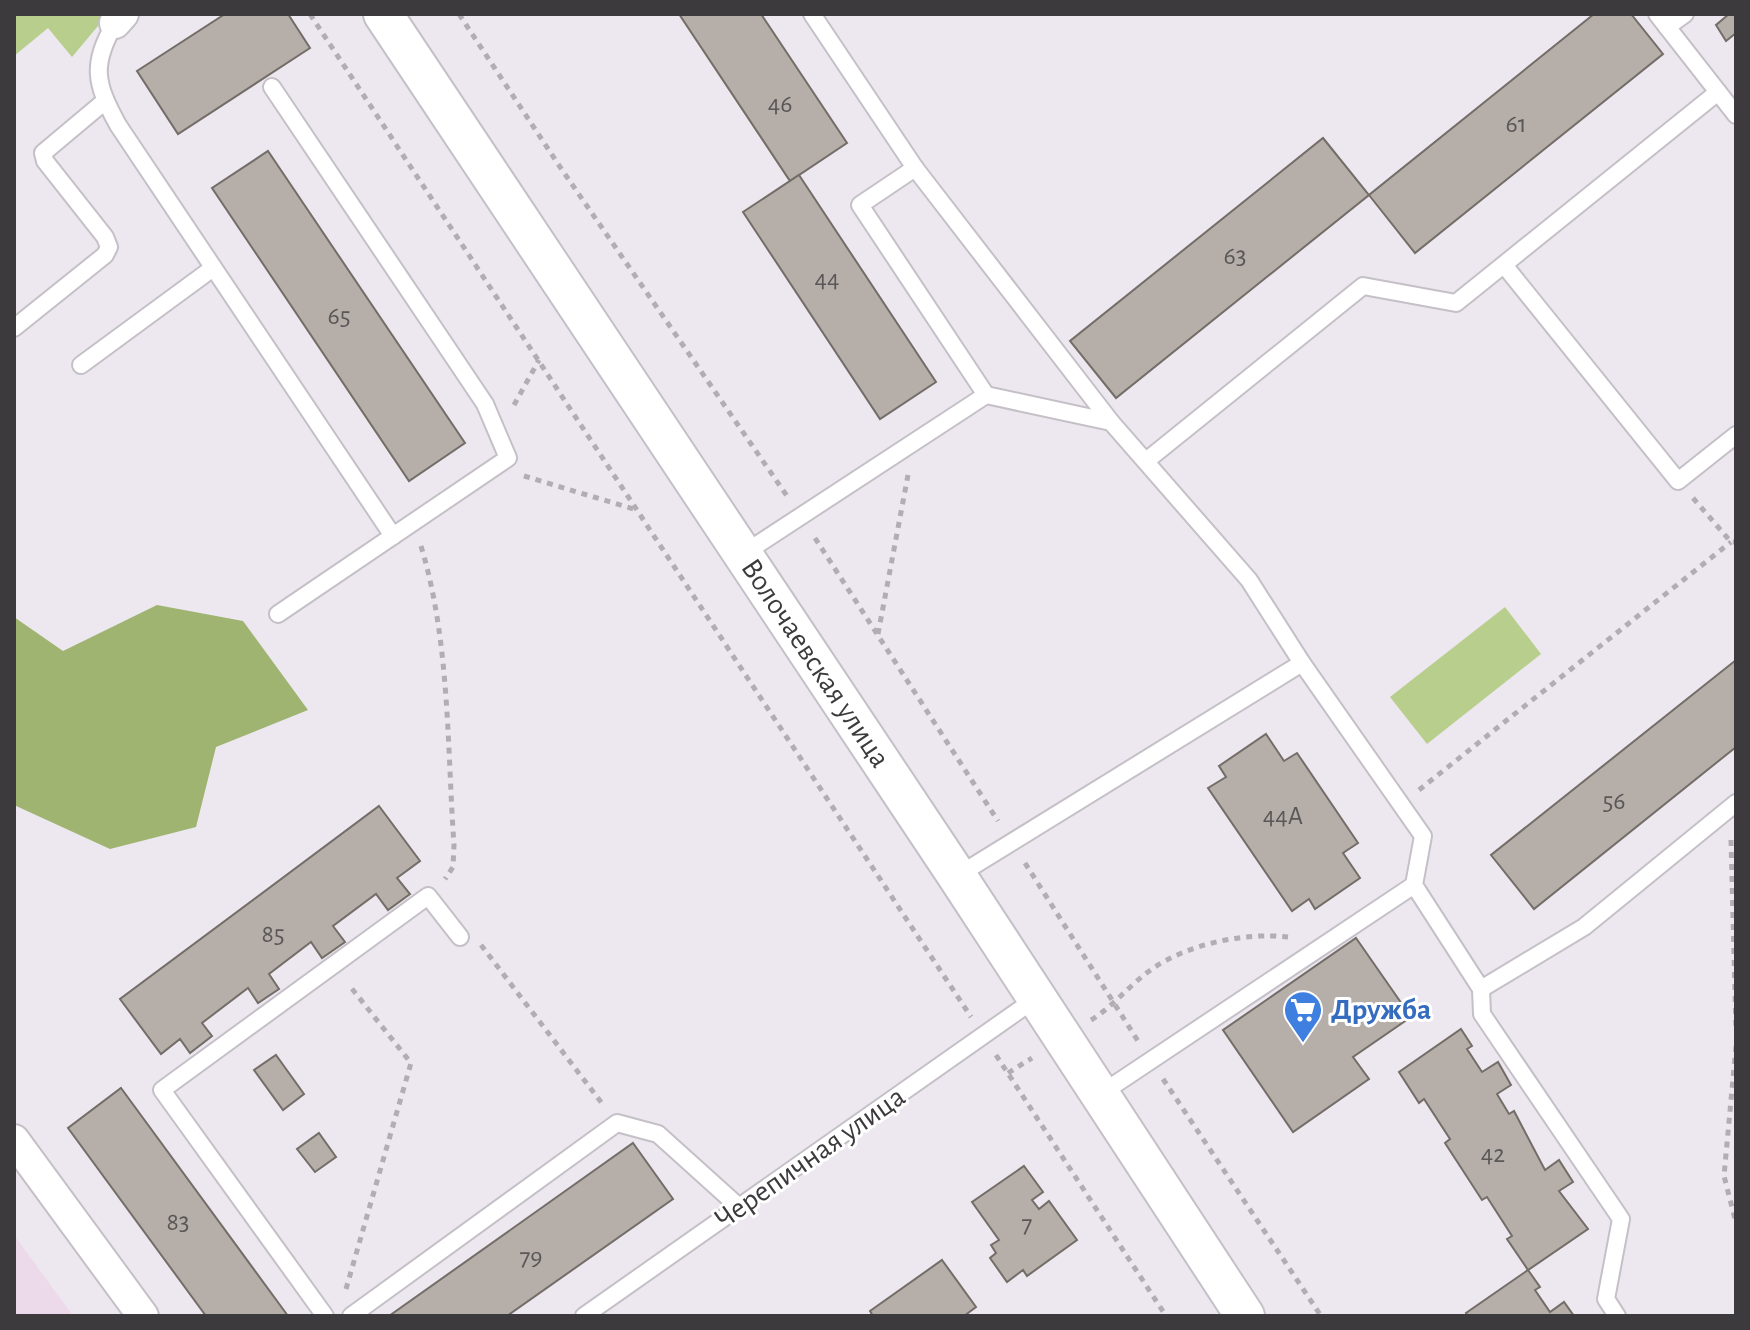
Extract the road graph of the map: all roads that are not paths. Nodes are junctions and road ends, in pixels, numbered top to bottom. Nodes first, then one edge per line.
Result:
1 (383, 14) edge
2 (812, 14) edge
3 (1685, 14) edge
4 (119, 19) edge
5 (1662, 21) edge
6 (272, 87) dead end
7 (1718, 92) junction
8 (105, 101) junction
9 (1736, 115) edge
10 (915, 168) junction
11 (1504, 265) junction
12 (213, 268) junction
13 (14, 328) edge
14 (81, 365) dead end
15 (986, 395) junction
16 (1111, 422) junction
17 (1736, 435) edge
18 (1146, 461) junction
19 (393, 536) junction
20 (741, 555) junction
21 (278, 614) dead end
22 (1302, 663) junction
23 (1732, 806) edge
24 (957, 876) junction
25 (1414, 885) junction
26 (468, 938) road end
27 (1481, 989) junction
28 (1035, 999) junction
29 (1099, 1095) junction
30 (14, 1140) edge
31 (739, 1207) junction
32 (143, 1316) edge
33 (325, 1316) edge
34 (351, 1316) edge
35 (584, 1316) edge
36 (1245, 1316) edge
37 (1617, 1316) edge

1 - 20 street, Волочаевская улица
2 - 10 lane
3 - 5 lane
4 - 8 lane
5 - 7 lane
6 - 19 lane
7 - 9 lane
7 - 11 lane
8 - 12 lane
8 - 13 lane
10 - 15 lane
10 - 16 lane
11 - 17 lane
11 - 18 lane
12 - 14 lane
12 - 19 lane
15 - 16 lane
15 - 20 lane
16 - 18 lane
18 - 22 lane
19 - 21 lane
20 - 24 street, Волочаевская улица
22 - 24 lane
22 - 25 lane
23 - 27 lane
24 - 28 street, Волочаевская улица
25 - 27 lane
25 - 29 lane
26 - 33 lane
27 - 37 lane
28 - 29 street, Волочаевская улица
28 - 31 lane, Черепичная улица
29 - 36 street, Волочаевская улица
30 - 32 street
31 - 34 lane
31 - 35 lane, Черепичная улица

